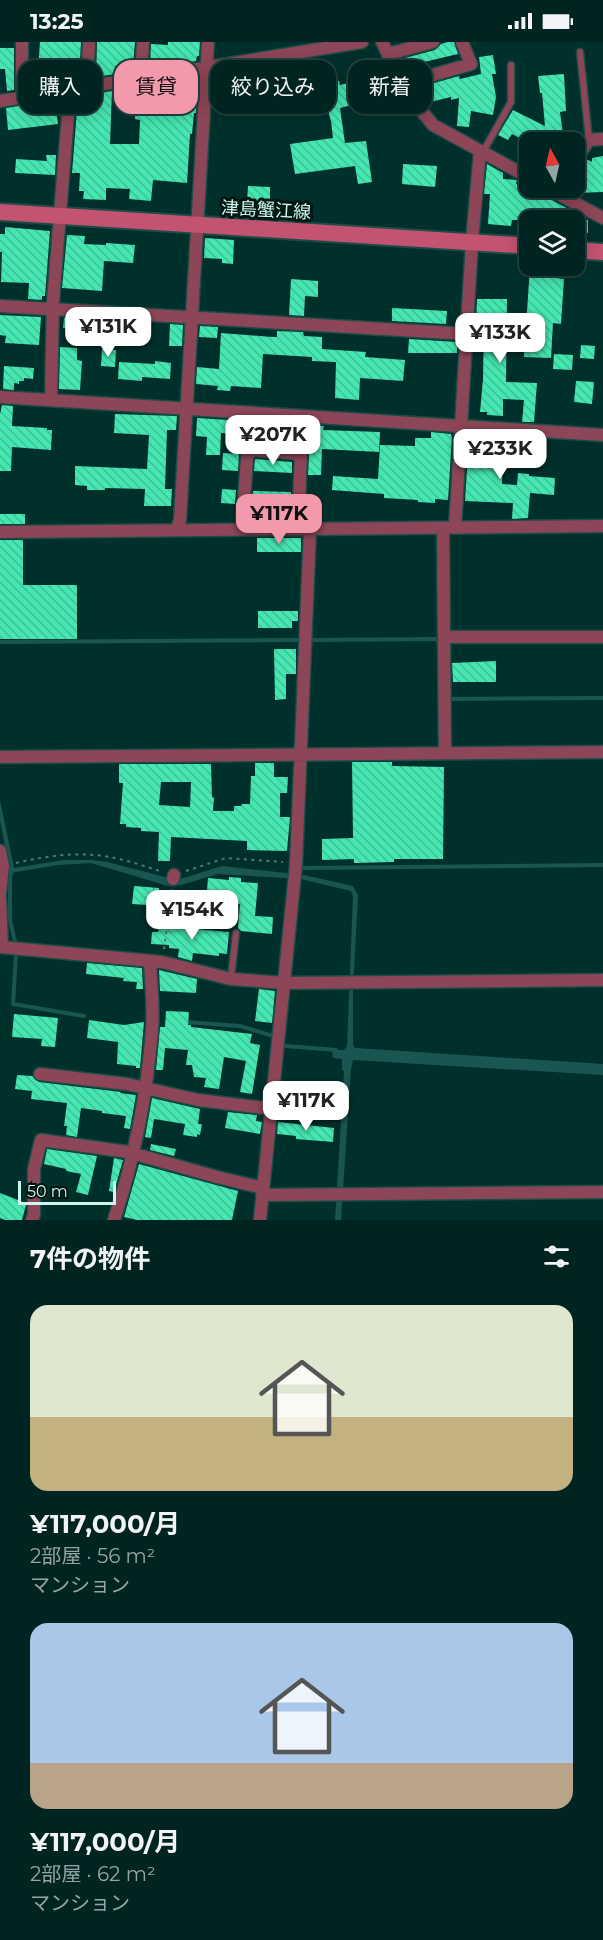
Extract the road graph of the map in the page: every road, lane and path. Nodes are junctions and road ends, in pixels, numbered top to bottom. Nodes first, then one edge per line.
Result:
1 (22, 42) edge
2 (89, 42) edge
3 (143, 42) edge
4 (207, 42) edge
5 (362, 42) edge
6 (382, 42) edge
7 (433, 42) edge
8 (462, 42) edge
9 (580, 52) dead end
10 (388, 54) junction
11 (22, 60) edge
12 (88, 60) edge
13 (142, 60) edge
14 (391, 60) edge
15 (511, 65) dead end
16 (206, 68) junction
17 (198, 69) edge
18 (432, 75) edge
19 (18, 99) edge
20 (0, 101) edge
21 (68, 114) edge
22 (425, 114) edge
23 (603, 139) edge
24 (589, 140) junction
25 (585, 146) edge
26 (482, 152) junction
27 (519, 172) edge
28 (569, 198) edge
29 (0, 212) edge
30 (61, 216) junction
31 (603, 218) edge
32 (198, 226) junction
33 (472, 241) junction
34 (519, 245) edge
35 (585, 251) edge
36 (603, 252) edge
37 (0, 306) edge
38 (54, 309) junction
39 (193, 317) junction
40 (467, 334) junction
41 (0, 397) edge
42 (51, 400) junction
43 (187, 409) junction
44 (461, 426) junction
45 (603, 435) edge
46 (603, 526) edge
47 (449, 528) junction
48 (242, 529) junction
49 (304, 529) junction
50 (176, 530) junction
51 (0, 532) edge
52 (603, 637) edge
53 (444, 638) junction
54 (603, 752) edge
55 (445, 753) junction
56 (301, 755) junction
57 (0, 757) edge
58 (0, 851) edge
59 (8, 865) junction
60 (296, 872) junction
61 (173, 880) junction
62 (0, 895) edge
63 (236, 933) dead end
64 (1, 947) edge
65 (156, 962) junction
66 (231, 979) junction
67 (603, 980) edge
68 (285, 983) junction
69 (40, 1074) dead end
70 (146, 1088) junction
71 (272, 1109) junction
72 (132, 1155) junction
73 (263, 1191) junction
74 (603, 1192) edge
75 (32, 1220) edge
76 (114, 1220) edge
77 (260, 1220) edge

1 - 11 street
2 - 12 street
3 - 13 street
4 - 16 street
5 - 16 street
6 - 10 street
7 - 10 street
8 - 18 street
9 - 24 lane
10 - 14 street
15 - 26 lane
16 - 17 street
16 - 32 street
19 - 20 street
21 - 30 street
22 - 26 street
23 - 24 street
24 - 25 street
26 - 27 street
26 - 33 street
28 - 31 street
29 - 30 main road, 津島蟹江線
30 - 32 main road, 津島蟹江線
30 - 38 street
32 - 33 main road, 津島蟹江線
32 - 39 street
33 - 34 main road, 津島蟹江線
33 - 40 street
35 - 36 main road
37 - 38 street
38 - 39 street
38 - 42 street
39 - 40 street
39 - 43 street
40 - 44 street
41 - 42 street
42 - 43 street
43 - 44 street
43 - 50 street
44 - 45 street
44 - 47 street
46 - 47 street
47 - 49 street
47 - 53 street
48 - 49 street
48 - 49 street
48 - 50 street
49 - 56 street
50 - 51 street
52 - 53 street
53 - 55 street
54 - 55 street
55 - 56 street
56 - 57 street
56 - 60 street
58 - 59 street
59 - 61 path
59 - 62 street
60 - 61 path
60 - 68 street
61 - 65 path
62 - 64 street
63 - 66 lane
64 - 65 street
65 - 66 street
65 - 70 street
66 - 68 street
67 - 68 street
68 - 71 street
69 - 70 street
70 - 71 street
70 - 72 street
71 - 73 street
72 - 73 street
72 - 75 street
72 - 76 street
73 - 74 street
73 - 77 street

